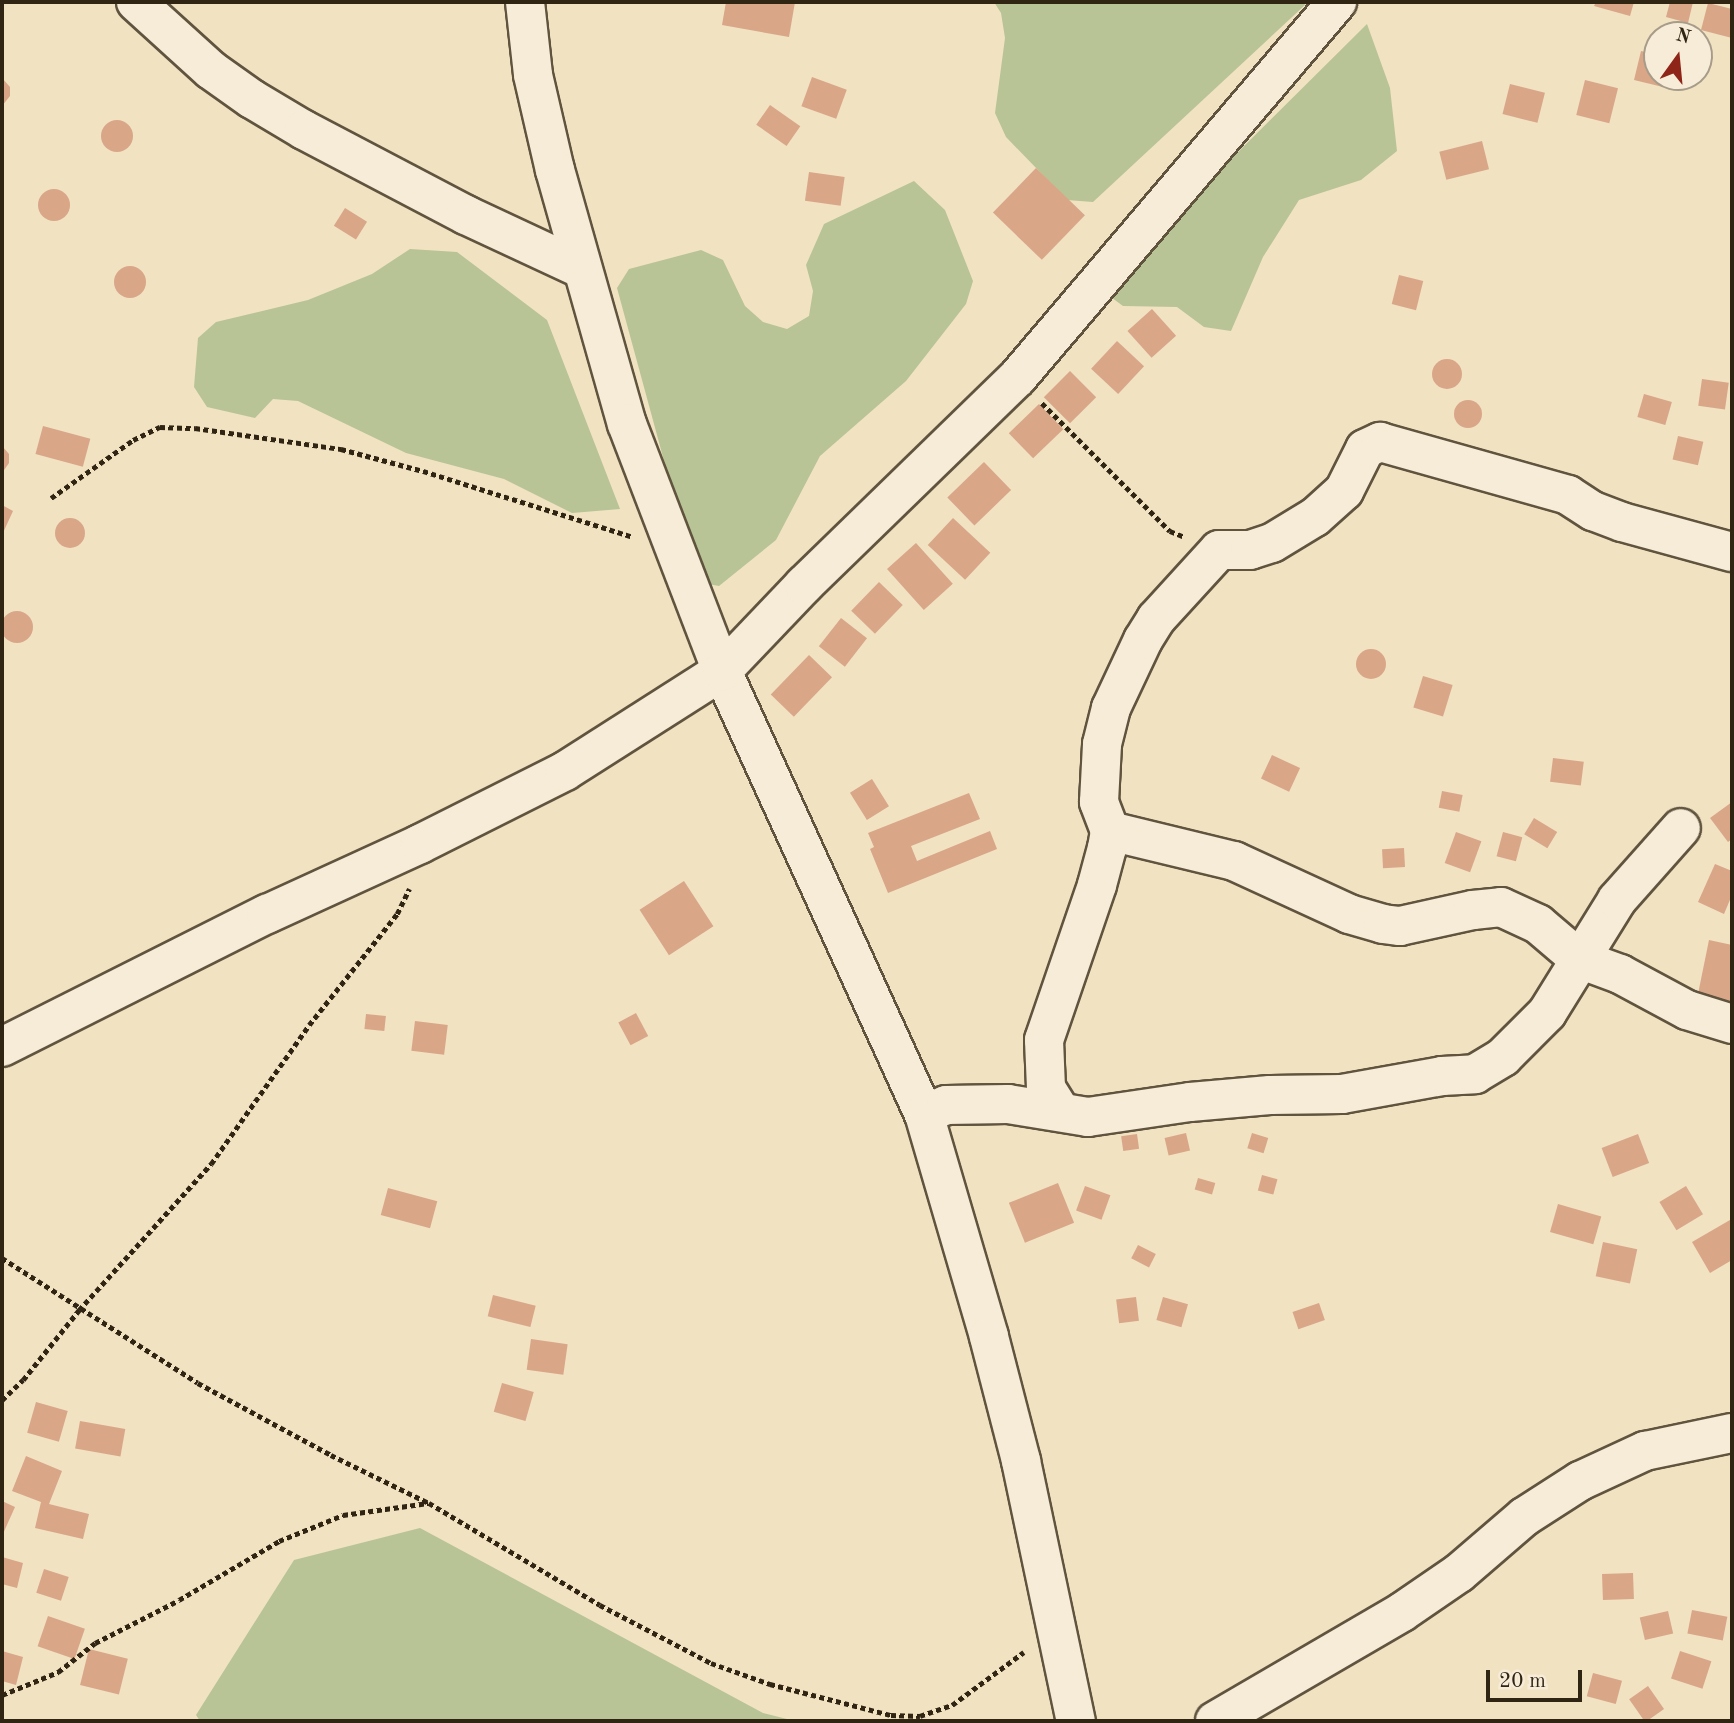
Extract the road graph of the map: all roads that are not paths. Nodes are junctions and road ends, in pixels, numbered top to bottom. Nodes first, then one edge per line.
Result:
1 (136, 2) edge
2 (525, 2) edge
3 (1337, 2) edge
4 (582, 269) junction
5 (1732, 552) edge
6 (722, 671) junction
7 (1681, 828) dead end
8 (1110, 831) junction
9 (1579, 959) junction
10 (1732, 1024) edge
11 (2, 1047) edge
12 (1061, 1112) junction
13 (924, 1114) junction
14 (1732, 1433) edge
15 (1076, 1721) edge
16 (1215, 1721) edge

1 - 4 street
2 - 4 street
3 - 6 street
4 - 6 street
5 - 8 street
6 - 11 street
6 - 13 street
7 - 9 street
8 - 9 street
8 - 12 street
9 - 10 street
9 - 12 street
12 - 13 street
13 - 15 street
14 - 16 street

